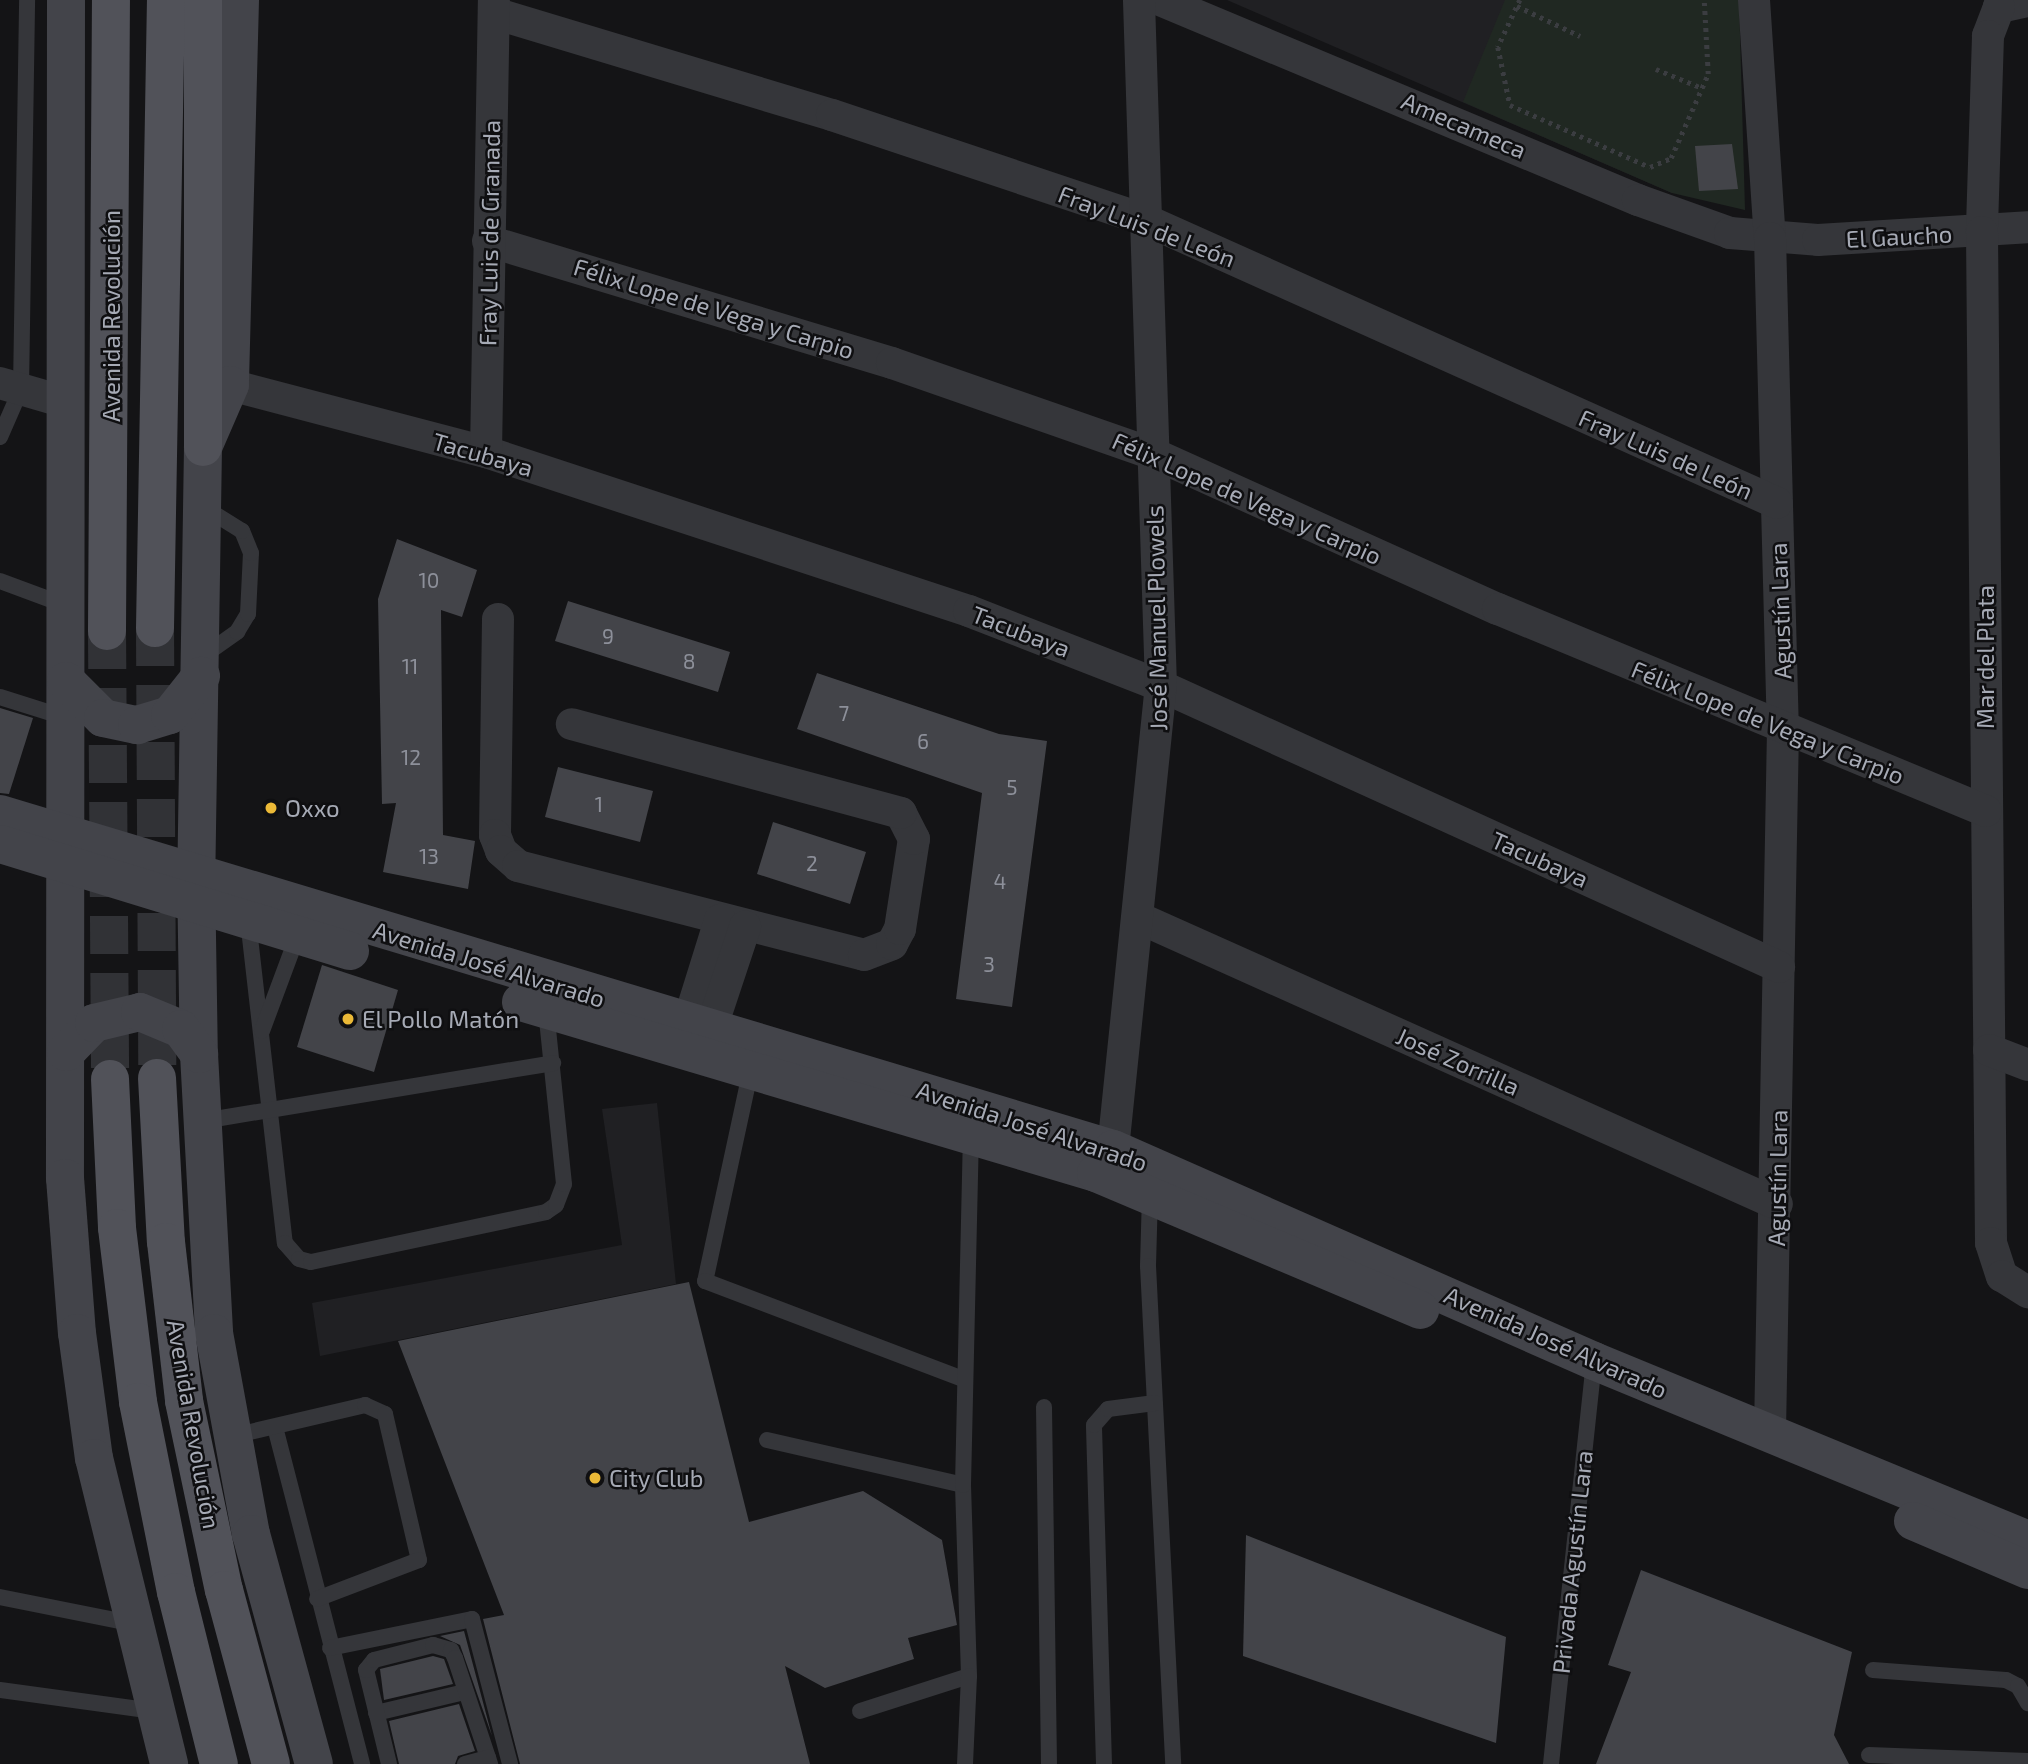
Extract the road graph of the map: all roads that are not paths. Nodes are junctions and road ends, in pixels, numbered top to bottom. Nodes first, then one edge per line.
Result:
1 (27, 0) edge
2 (66, 0) edge
3 (111, 0) edge
4 (166, 0) edge
5 (203, 0) edge
6 (240, 0) edge
7 (1139, 0) edge
8 (1160, 0) edge
9 (1754, 0) edge
10 (2014, 4) edge
11 (494, 7) edge
12 (1148, 221) junction
13 (2028, 227) edge
14 (1982, 232) junction
15 (1770, 238) junction
16 (488, 241) junction
17 (230, 385) junction
18 (10, 386) edge
19 (65, 402) junction
20 (0, 437) edge
21 (203, 447) junction
22 (486, 453) junction
23 (1154, 453) junction
24 (1777, 503) junction
25 (0, 581) edge
26 (65, 605) junction
27 (498, 620) dead end
28 (155, 628) tunnel mouth
29 (107, 631) tunnel mouth
30 (201, 666) junction
31 (66, 681) junction
32 (1161, 686) junction
33 (0, 697) edge
34 (67, 718) junction
35 (572, 723) dead end
36 (1783, 729) junction
37 (1986, 811) junction
38 (0, 814) edge
39 (0, 845) edge
40 (68, 850) junction
41 (196, 888) junction
42 (247, 905) junction
43 (1139, 918) junction
44 (302, 922) junction
45 (732, 923) junction
46 (1779, 967) junction
47 (545, 995) junction
48 (699, 1026) junction
49 (261, 1033) junction
50 (1989, 1050) junction
51 (66, 1052) junction
52 (199, 1054) junction
53 (755, 1057) junction
54 (553, 1063) junction
55 (2028, 1065) edge
56 (157, 1078) tunnel mouth
57 (110, 1079) tunnel mouth
58 (270, 1112) junction
59 (971, 1120) junction
60 (202, 1121) junction
61 (1113, 1149) junction
62 (1151, 1179) junction
63 (1777, 1204) junction
64 (2028, 1292) edge
65 (1592, 1373) junction
66 (965, 1380) junction
67 (1155, 1403) junction
68 (1044, 1407) dead end
69 (275, 1427) junction
70 (232, 1436) junction
71 (766, 1440) dead end
72 (1765, 1445) junction
73 (963, 1485) junction
74 (2022, 1559) edge
75 (0, 1597) edge
76 (317, 1599) junction
77 (130, 1623) junction
78 (330, 1648) junction
79 (1873, 1670) dead end
80 (969, 1676) junction
81 (0, 1690) edge
82 (465, 1692) junction
83 (2028, 1703) edge
84 (860, 1711) dead end
85 (154, 1712) junction
86 (376, 1713) junction
87 (1869, 1755) dead end
88 (2028, 1760) edge
89 (489, 1761) edge
90 (169, 1764) edge
91 (219, 1764) edge
92 (271, 1764) edge
93 (314, 1764) edge
94 (362, 1764) edge
95 (389, 1764) edge
96 (466, 1764) edge
97 (510, 1764) edge
98 (965, 1764) edge
99 (1049, 1764) edge
100 (1104, 1764) edge
101 (1173, 1764) edge
102 (1551, 1764) edge

1 - 18 lane
2 - 19 street
3 - 29 main road, Avenida Revolución
4 - 28 main road, Avenida Revolución
5 - 21 main road
6 - 17 street
7 - 12 street, José Manuel Plowels
8 - 15 street, Amecameca
9 - 15 street, Agustín Lara
10 - 14 street, Mar del Plata
11 - 12 street, Fray Luis de León
11 - 16 street, Fray Luis de Granada
12 - 23 street, José Manuel Plowels
12 - 24 street, Fray Luis de León
13 - 14 street, El Gaucho
14 - 15 street, El Gaucho
14 - 37 street, Mar del Plata
15 - 24 street, Agustín Lara
16 - 22 street, Fray Luis de Granada
16 - 23 street, Félix Lope de Vega y Carpio
17 - 21 street
17 - 22 street, Tacubaya
18 - 19 street
18 - 20 lane
19 - 26 street
21 - 30 street
22 - 32 street, Tacubaya
23 - 32 street, José Manuel Plowels
23 - 36 street, Félix Lope de Vega y Carpio
24 - 36 street, Agustín Lara
25 - 26 lane
26 - 31 street
27 - 45 street
30 - 31 street
30 - 41 street
31 - 34 street
32 - 43 street, José Manuel Plowels
32 - 46 street, Tacubaya
33 - 34 lane
34 - 40 street
35 - 45 street
36 - 37 street, Félix Lope de Vega y Carpio
36 - 46 street, Agustín Lara
37 - 50 street, Mar del Plata
38 - 40 street, Avenida José Alvarado
39 - 40 street, Avenida José Alvarado
40 - 41 street, Avenida José Alvarado
40 - 51 street
41 - 42 street, Avenida José Alvarado
41 - 52 street
42 - 44 street, Avenida José Alvarado
42 - 49 lane
43 - 61 street, José Manuel Plowels
43 - 63 street, José Zorrilla
44 - 47 street, Avenida José Alvarado
44 - 49 lane
45 - 48 street
46 - 63 street, Agustín Lara
47 - 48 street, Avenida José Alvarado
47 - 53 street, Avenida José Alvarado
47 - 54 lane
48 - 53 street, Avenida José Alvarado
49 - 58 lane
50 - 55 street
50 - 64 street, Mar del Plata
51 - 52 street
51 - 77 street
52 - 60 street
53 - 59 street, Avenida José Alvarado
53 - 66 lane
54 - 58 lane
54 - 58 lane
56 - 92 main road, Avenida Revolución
57 - 91 main road, Avenida Revolución
58 - 60 lane
59 - 61 street, Avenida José Alvarado
59 - 62 street, Avenida José Alvarado
59 - 66 lane
60 - 70 street
61 - 62 street, Avenida José Alvarado
62 - 65 street, Avenida José Alvarado
62 - 67 lane
63 - 72 street, Agustín Lara
65 - 72 street, Avenida José Alvarado
65 - 102 lane, Privada Agustín Lara
66 - 73 lane
67 - 100 lane
67 - 101 lane
68 - 99 lane
69 - 70 lane
69 - 76 lane
69 - 76 lane
70 - 93 street
71 - 73 lane
72 - 74 street, Avenida José Alvarado
73 - 80 lane
75 - 77 lane
76 - 78 lane
77 - 85 street
78 - 94 lane
78 - 97 lane
79 - 83 lane
80 - 84 lane
80 - 98 lane
81 - 85 lane
82 - 86 lane
82 - 86 lane
82 - 89 lane
85 - 90 street
86 - 95 lane
87 - 88 lane
89 - 96 lane

